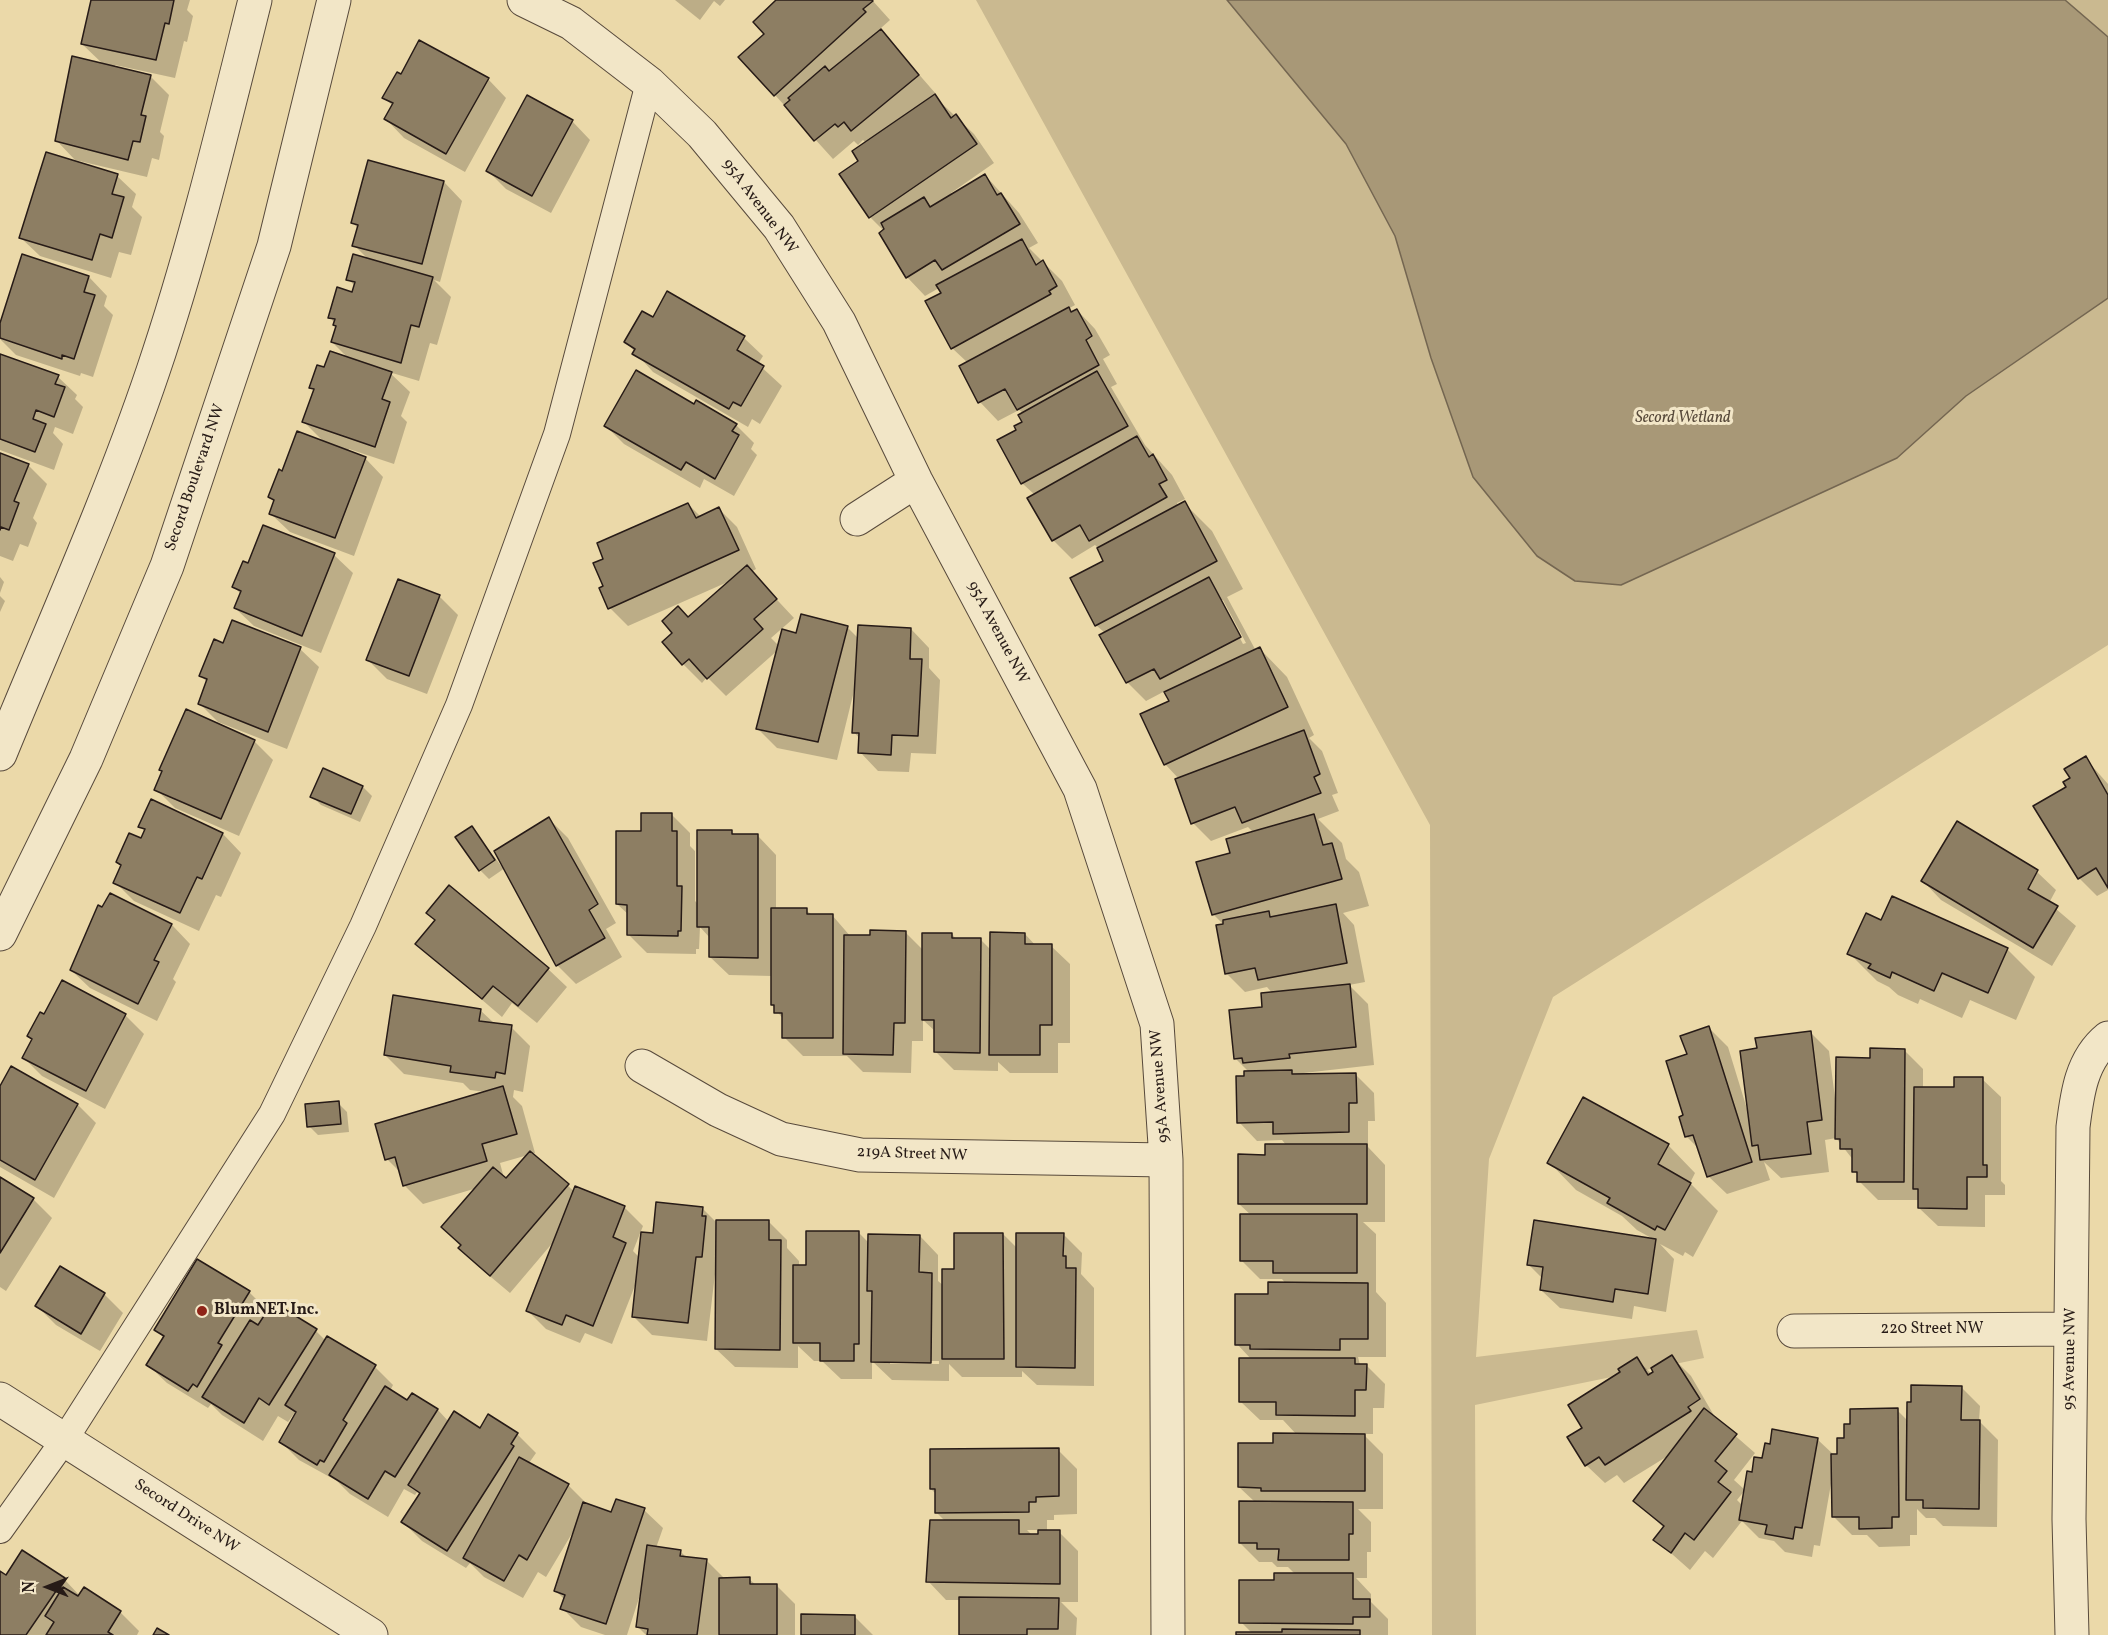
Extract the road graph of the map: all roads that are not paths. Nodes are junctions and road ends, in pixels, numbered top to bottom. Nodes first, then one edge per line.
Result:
1 (255, 0) edge
2 (334, 0) edge
3 (524, 0) edge
4 (649, 83) junction
5 (916, 481) junction
6 (857, 519) dead end
7 (0, 754) edge
8 (0, 934) edge
9 (2108, 1038) edge
10 (642, 1066) dead end
11 (1166, 1160) junction
12 (2071, 1329) junction
13 (1794, 1331) dead end
14 (0, 1399) edge
15 (65, 1439) junction
16 (0, 1530) edge
17 (371, 1635) edge
18 (1168, 1635) edge
19 (2072, 1635) edge

1 - 7 street
2 - 8 street, Secord Boulevard NW
3 - 4 street, 95A Avenue NW
4 - 5 street, 95A Avenue NW
4 - 15 lane
5 - 6 street
5 - 11 street, 95A Avenue NW
9 - 12 street, 95 Avenue NW
10 - 11 street, 219A Street NW
11 - 18 street, 95A Avenue NW
12 - 13 street, 220 Street NW
12 - 19 street, 95 Avenue NW
14 - 15 street, Secord Drive NW
15 - 16 lane
15 - 17 street, Secord Drive NW

